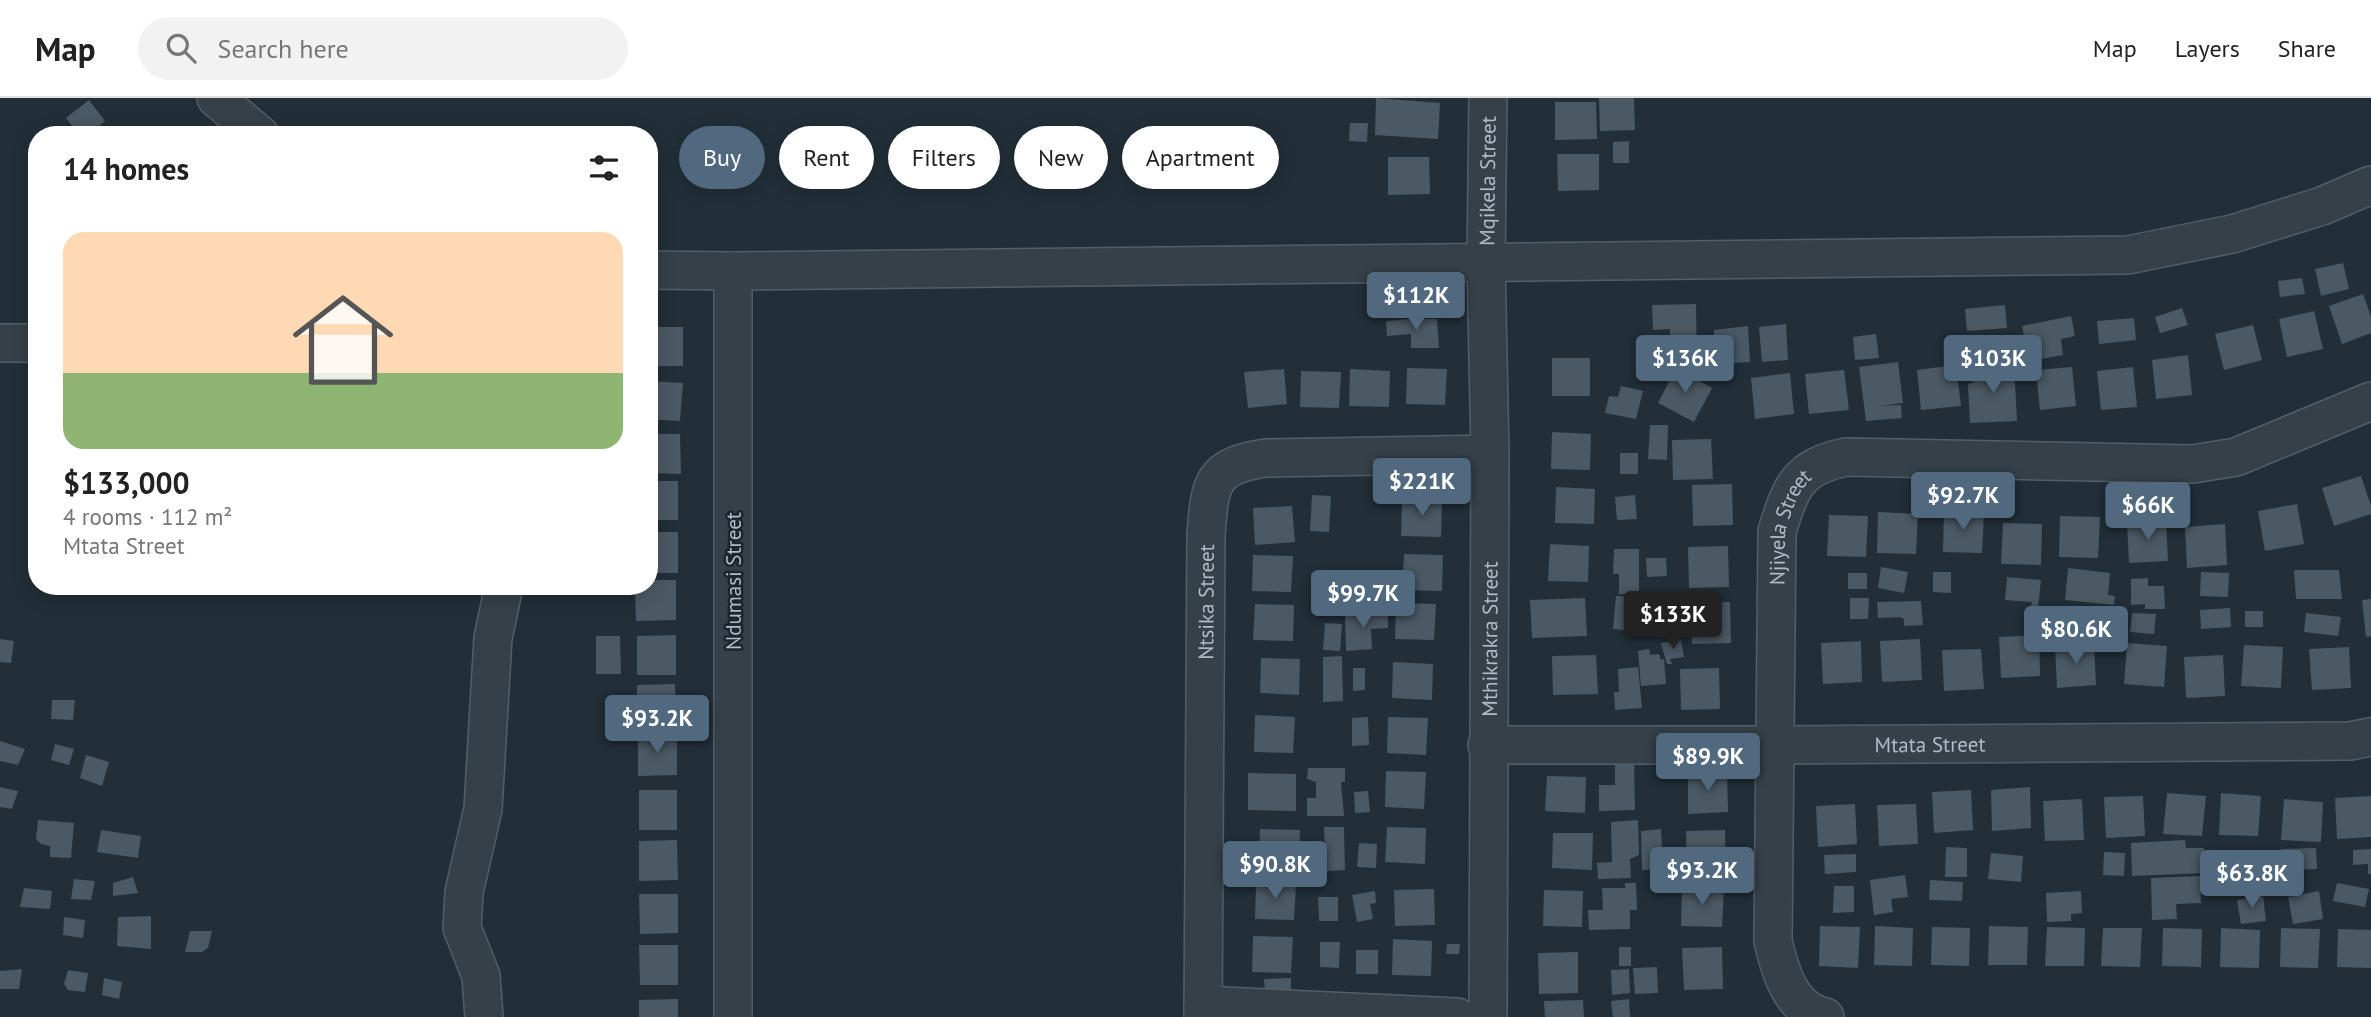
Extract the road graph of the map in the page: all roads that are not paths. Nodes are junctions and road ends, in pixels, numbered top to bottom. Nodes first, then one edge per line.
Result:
1 (216, 98) edge
2 (1488, 98) edge
3 (249, 126) edge
4 (2371, 185) edge
5 (1486, 262) junction
6 (658, 270) edge
7 (733, 271) junction
8 (0, 343) edge
9 (28, 343) edge
10 (2371, 401) edge
11 (1490, 454) junction
12 (502, 595) edge
13 (2371, 737) edge
14 (1488, 745) junction
15 (1774, 745) junction
16 (1203, 1011) edge
17 (484, 1017) edge
18 (733, 1017) edge
19 (1457, 1017) edge
20 (1488, 1017) edge
21 (1825, 1017) edge

1 - 3 street
2 - 5 street, Mqikela Street
4 - 5 street
5 - 7 street
5 - 11 street, Mthikrakra Street
6 - 7 street
7 - 18 street, Ndumasi Street
8 - 9 street
10 - 15 street, Njiyela Street
11 - 14 street, Mthikrakra Street
11 - 16 street, Ntsika Street
12 - 17 street
13 - 15 street, Mtata Street
14 - 15 street, Mtata Street
14 - 20 street, Mthikrakra Street
15 - 21 street, Njiyela Street
16 - 19 street, Ntsika Street

